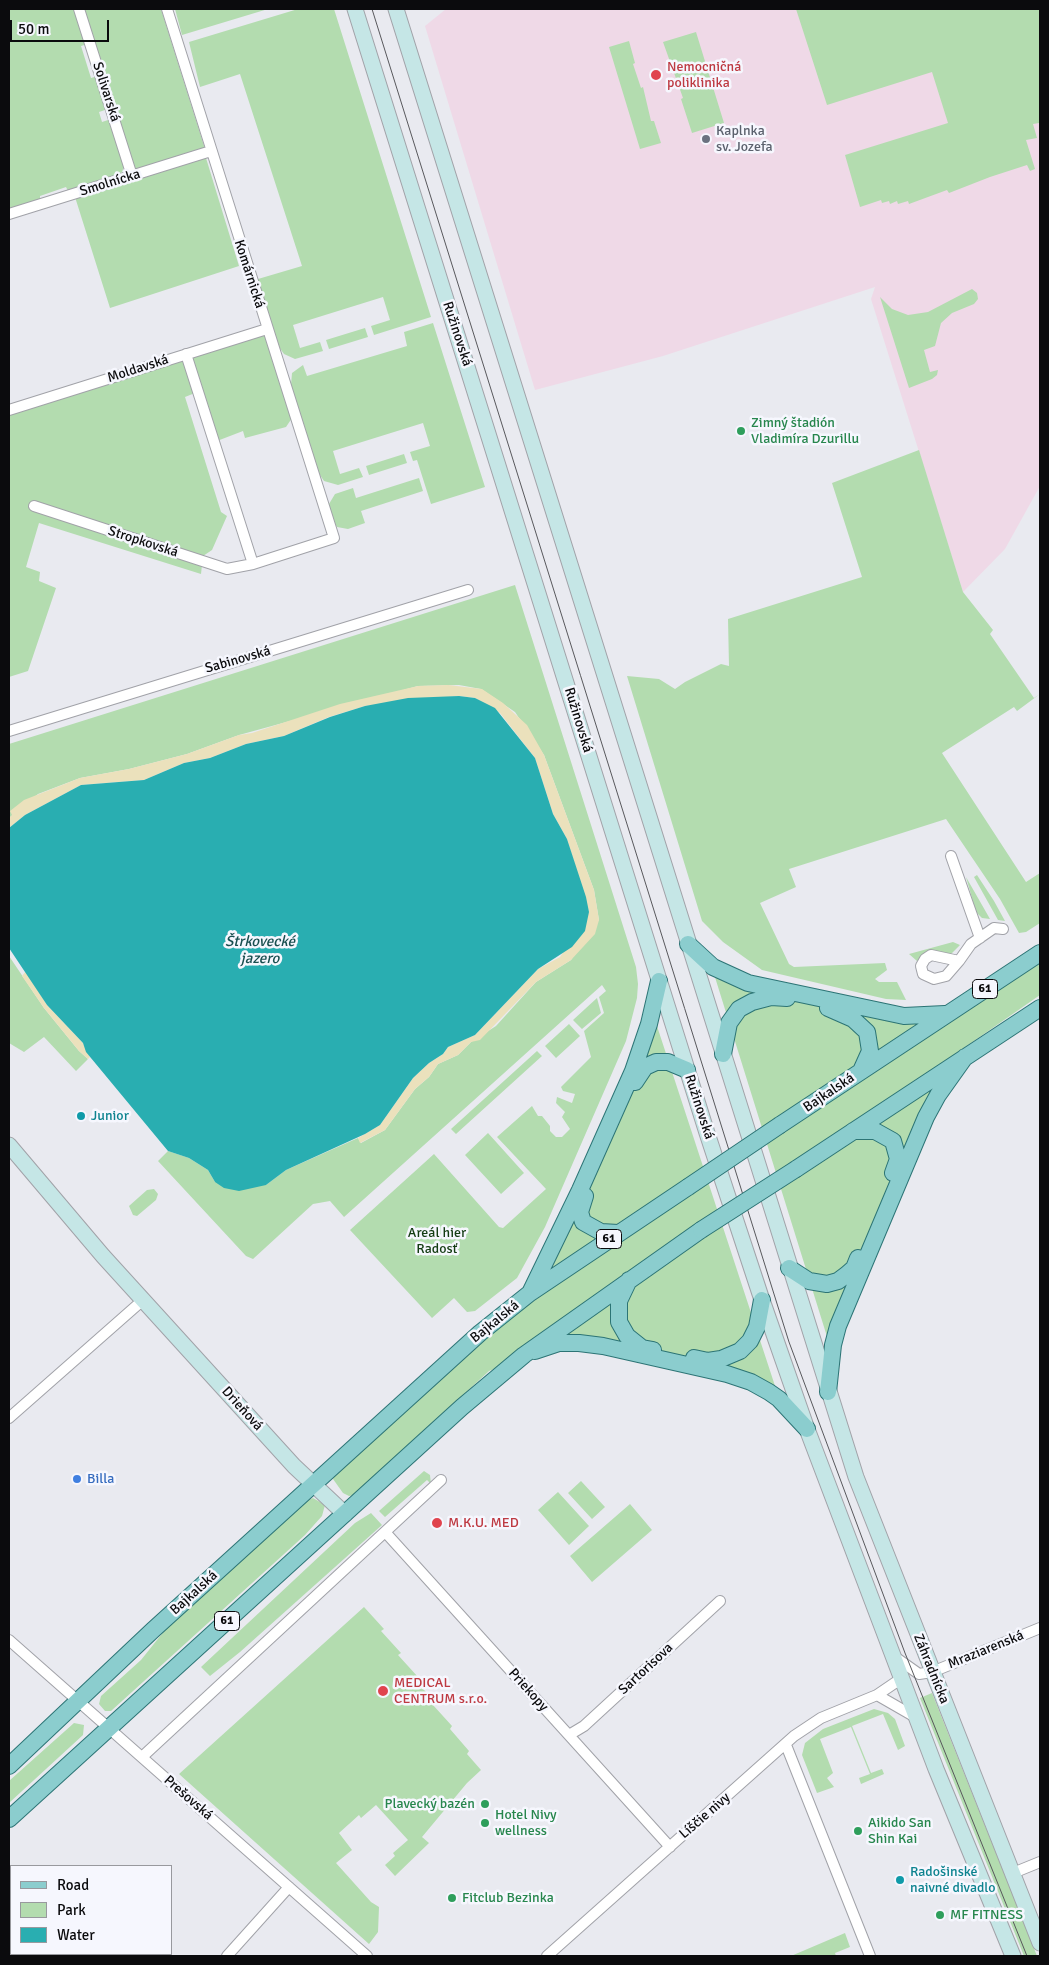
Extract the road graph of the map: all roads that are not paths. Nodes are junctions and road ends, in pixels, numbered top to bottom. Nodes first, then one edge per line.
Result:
1 (79, 9) edge
2 (167, 9) edge
3 (355, 9) edge
4 (396, 9) edge
5 (211, 151) junction
6 (132, 176) junction
7 (9, 214) edge
8 (267, 329) junction
9 (186, 354) junction
10 (9, 410) edge
11 (34, 506) dead end
12 (334, 538) joint
13 (254, 564) junction
14 (468, 590) dead end
15 (9, 729) edge
16 (952, 856) dead end
17 (1003, 929) dead end
18 (980, 938) junction
19 (688, 944) junction
20 (1040, 953) edge
21 (959, 961) dead end
22 (659, 981) junction
23 (1040, 1008) edge
24 (947, 1014) junction
25 (723, 1054) junction
26 (965, 1057) junction
27 (687, 1070) junction
28 (860, 1072) junction
29 (853, 1131) junction
30 (9, 1145) edge
31 (618, 1233) junction
32 (789, 1268) junction
33 (629, 1280) junction
34 (530, 1293) junction
35 (143, 1300) junction
36 (762, 1300) junction
37 (524, 1355) junction
38 (828, 1392) junction
39 (9, 1418) edge
40 (808, 1429) junction
41 (441, 1480) dead end
42 (312, 1484) junction
43 (344, 1514) junction
44 (386, 1533) junction
45 (720, 1601) dead end
46 (1040, 1628) edge
47 (9, 1640) edge
48 (895, 1657) junction
49 (932, 1672) junction
50 (902, 1678) junction
51 (876, 1695) junction
52 (79, 1701) junction
53 (917, 1718) junction
54 (110, 1729) junction
55 (569, 1735) junction
56 (786, 1745) junction
57 (142, 1757) junction
58 (9, 1766) edge
59 (9, 1819) edge
60 (670, 1847) junction
61 (1040, 1862) edge
62 (1013, 1874) junction
63 (289, 1887) junction
64 (1040, 1943) edge
65 (227, 1956) edge
66 (367, 1956) edge
67 (547, 1956) edge
68 (870, 1956) edge
69 (1014, 1956) edge

1 - 6 street, Solivarská
2 - 5 street, Komárnická
3 - 22 street, Ružinovská
4 - 19 street
5 - 6 street, Smolnícka
5 - 8 street, Komárnická
6 - 7 street, Smolnícka
8 - 9 street, Moldavská
8 - 12 street, Komárnická
9 - 10 street, Moldavská
9 - 13 street
11 - 13 street, Stropkovská
12 - 13 street, Stropkovská
14 - 15 street, Sabinovská
16 - 18 street
17 - 18 street
18 - 21 street
19 - 24 main road
19 - 25 street
20 - 24 main road, Bajkalská / 61
22 - 27 street, Ružinovská
22 - 34 main road
23 - 26 main road, 61
24 - 28 main road, Bajkalská / 61
25 - 28 main road
25 - 32 street
26 - 29 main road, 61
26 - 38 main road
27 - 31 main road
27 - 36 street, Ružinovská
28 - 31 main road, Bajkalská / 61, bridge
29 - 32 main road
29 - 33 main road, 61, bridge
30 - 35 street, Drieňová
31 - 34 main road, Bajkalská / 61
32 - 38 street
33 - 36 main road
33 - 37 main road, 61
34 - 42 main road, Bajkalská / 61
35 - 39 street
35 - 42 street, Drieňová
36 - 40 street, Ružinovská
37 - 40 main road
37 - 43 main road, 61
38 - 49 street, Záhradnícka
40 - 48 street, Záhradnícka
41 - 44 street
42 - 43 street, Drieňová
42 - 52 main road, Bajkalská / 61
43 - 54 main road, 61
44 - 55 street, Priekopy
44 - 57 street
45 - 55 street, Sartorisova
46 - 49 street, Mraziarenská
47 - 52 street, Prešovská
48 - 49 street
48 - 50 street, Záhradnícka
49 - 62 street, Záhradnícka
50 - 51 street, Líščie nivy
50 - 53 street, Záhradnícka
51 - 53 street
51 - 56 street, Líščie nivy
52 - 54 street, Prešovská
52 - 58 main road, Bajkalská / 61
53 - 69 street, Záhradnícka
54 - 57 street, Prešovská
54 - 59 main road, 61
55 - 60 street, Priekopy
56 - 60 street, Líščie nivy
56 - 68 street
57 - 63 street, Prešovská
60 - 67 street, Líščie nivy
61 - 62 street
62 - 64 street, Záhradnícka
63 - 65 street
63 - 66 street, Prešovská

